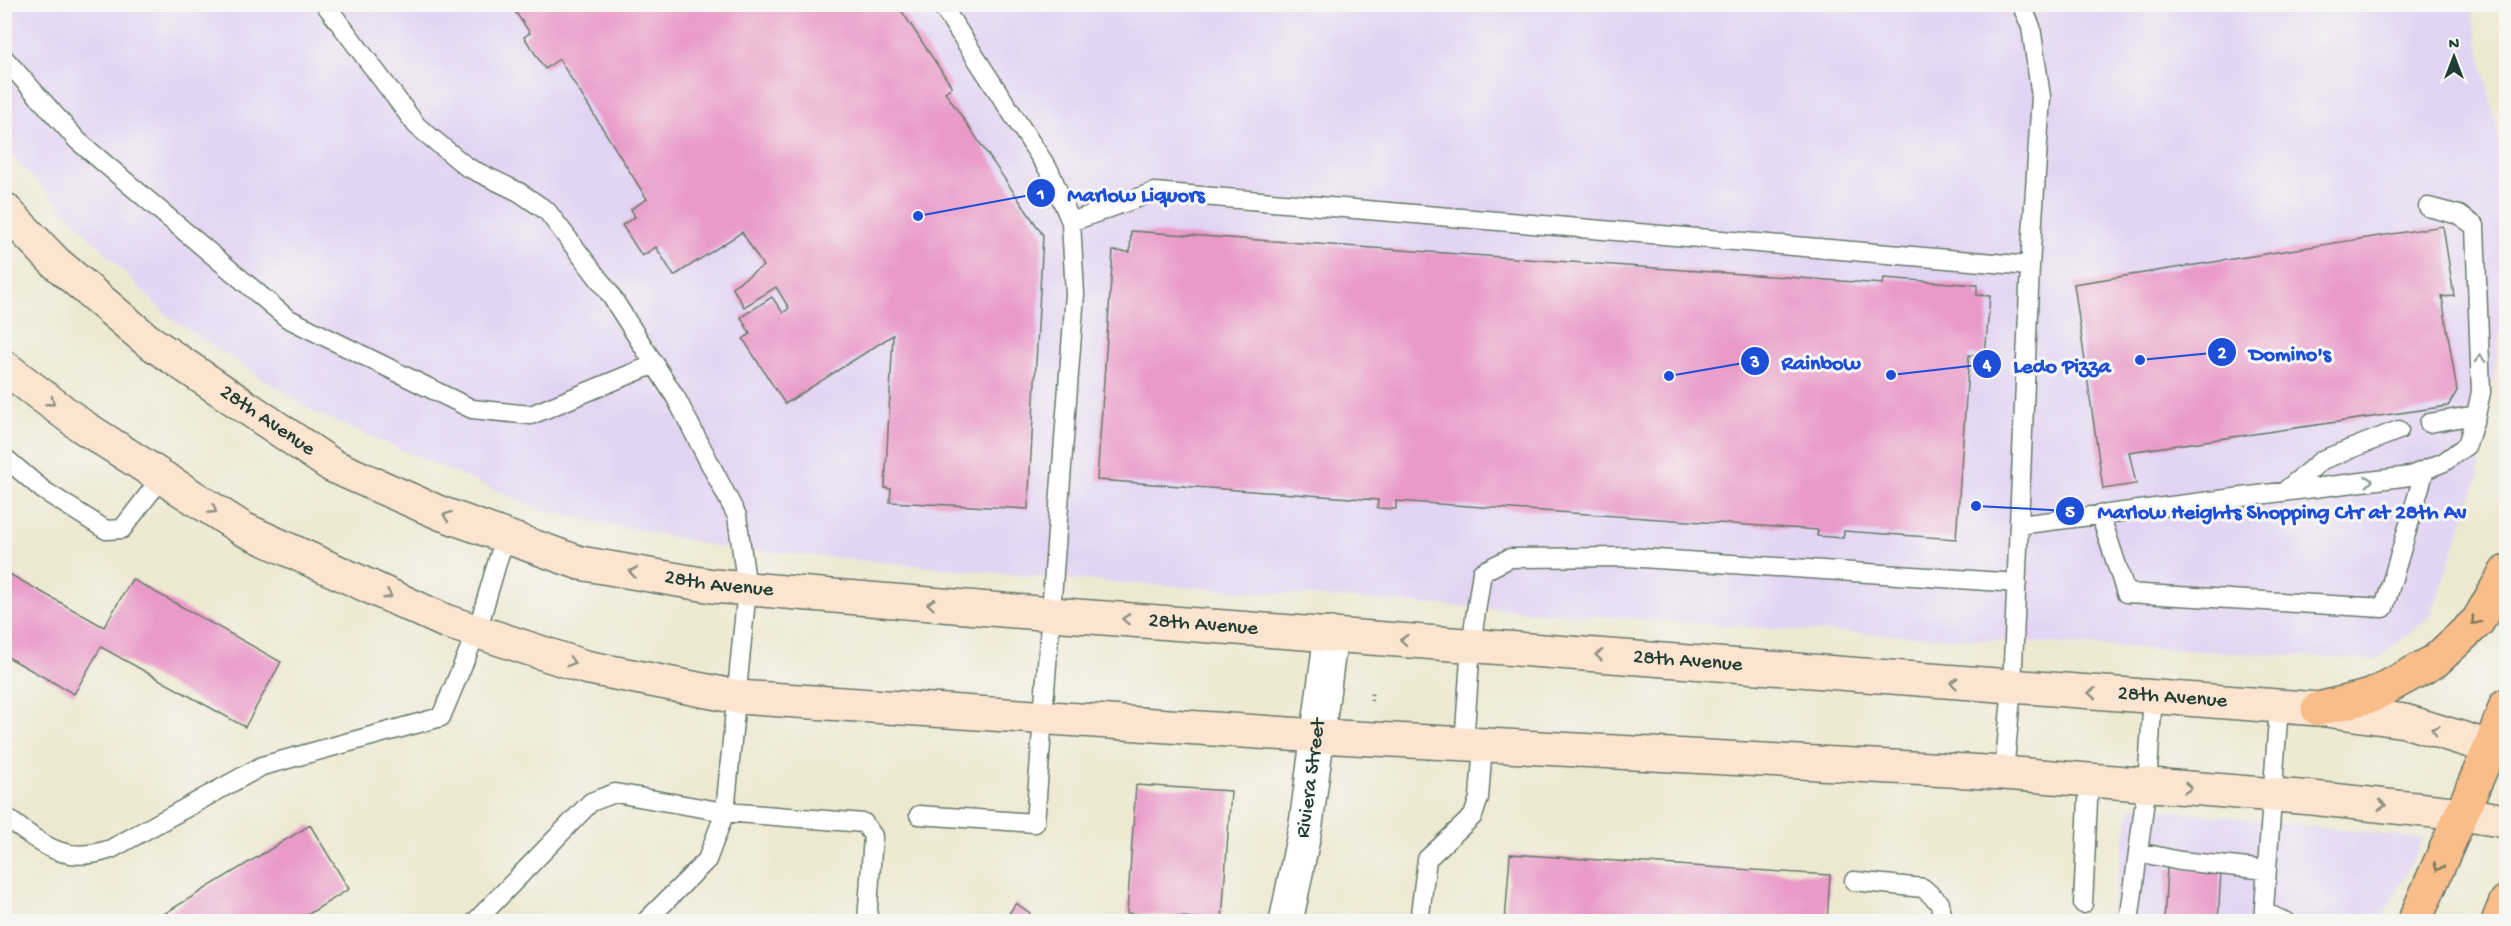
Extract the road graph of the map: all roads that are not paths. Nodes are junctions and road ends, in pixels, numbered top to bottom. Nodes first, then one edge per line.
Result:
1 (326, 4) edge
2 (941, 4) edge
3 (2021, 4) edge
4 (4, 58) edge
5 (2428, 207) dead end
6 (4, 209) edge
7 (1071, 222) junction
8 (2030, 266) junction
9 (655, 364) junction
10 (4, 367) edge
11 (2476, 415) junction
12 (2429, 423) dead end
13 (2399, 430) dead end
14 (4, 457) edge
15 (2426, 470) junction
16 (162, 477) junction
17 (2284, 491) junction
18 (2100, 514) junction
19 (2019, 525) junction
20 (505, 536) junction
21 (2506, 572) edge
22 (2017, 584) junction
23 (747, 589) junction
24 (1051, 614) junction
25 (477, 631) junction
26 (1331, 634) junction
27 (1471, 645) junction
28 (2012, 687) junction
29 (738, 697) junction
30 (2153, 697) junction
31 (2506, 705) edge
32 (2279, 706) junction
33 (2318, 709) junction
34 (1044, 718) junction
35 (1318, 736) junction
36 (1473, 745) junction
37 (2499, 749) edge
38 (2004, 773) junction
39 (2089, 780) junction
40 (2147, 784) junction
41 (2272, 794) junction
42 (725, 812) junction
43 (2462, 814) junction
44 (919, 815) dead end
45 (4, 816) edge
46 (2506, 821) edge
47 (2138, 852) junction
48 (2267, 870) junction
49 (1854, 881) dead end
50 (2506, 902) edge
51 (2083, 904) dead end
52 (2264, 917) edge
53 (475, 921) edge
54 (645, 921) edge
55 (867, 921) edge
56 (1286, 921) edge
57 (1419, 921) edge
58 (1943, 921) edge
59 (2128, 921) edge
60 (2286, 921) edge
61 (2414, 921) edge
62 (2498, 921) edge

1 - 9 lane
2 - 7 lane
3 - 8 lane
4 - 9 lane
11 -> 5 lane
20 -> 6 street, 28th Avenue
7 - 8 lane
7 - 24 lane
8 - 19 lane
9 - 23 lane
10 -> 16 street
11 - 12 lane
11 - 15 lane
13 - 17 lane
14 - 16 lane
17 -> 15 lane
15 - 18 lane
16 -> 25 street
17 - 18 lane
18 - 19 lane
19 - 22 lane
23 -> 20 street, 28th Avenue
20 - 25 lane
21 -> 33 main road
22 - 27 lane
22 - 28 lane
24 -> 23 street, 28th Avenue
23 - 29 lane
26 -> 24 street, 28th Avenue
24 - 34 lane
25 -> 29 street
25 - 45 lane
27 -> 26 street, 28th Avenue
26 - 35 street, Riviera Street
28 -> 27 street, 28th Avenue
27 - 36 lane
30 -> 28 street, 28th Avenue
28 - 38 lane
29 - 34 street
29 - 42 lane
30 - 32 street, 28th Avenue
30 - 40 lane
31 - 37 main road
32 - 33 street, 28th Avenue
32 - 41 lane
37 -> 33 street, 28th Avenue
34 - 35 street
34 - 44 lane
35 - 36 street
35 - 56 street, Riviera Street
36 - 38 street
36 - 57 lane
37 - 43 main road
38 - 39 street
39 - 40 street
39 - 51 lane
40 -> 41 street
40 - 47 lane
41 -> 43 street
41 - 48 lane
42 - 53 lane
42 - 54 lane
42 - 55 lane
43 - 46 street
43 -> 61 main road
47 - 48 lane
47 - 59 lane
48 - 52 lane
49 - 58 lane
50 - 62 main road
52 - 60 lane

